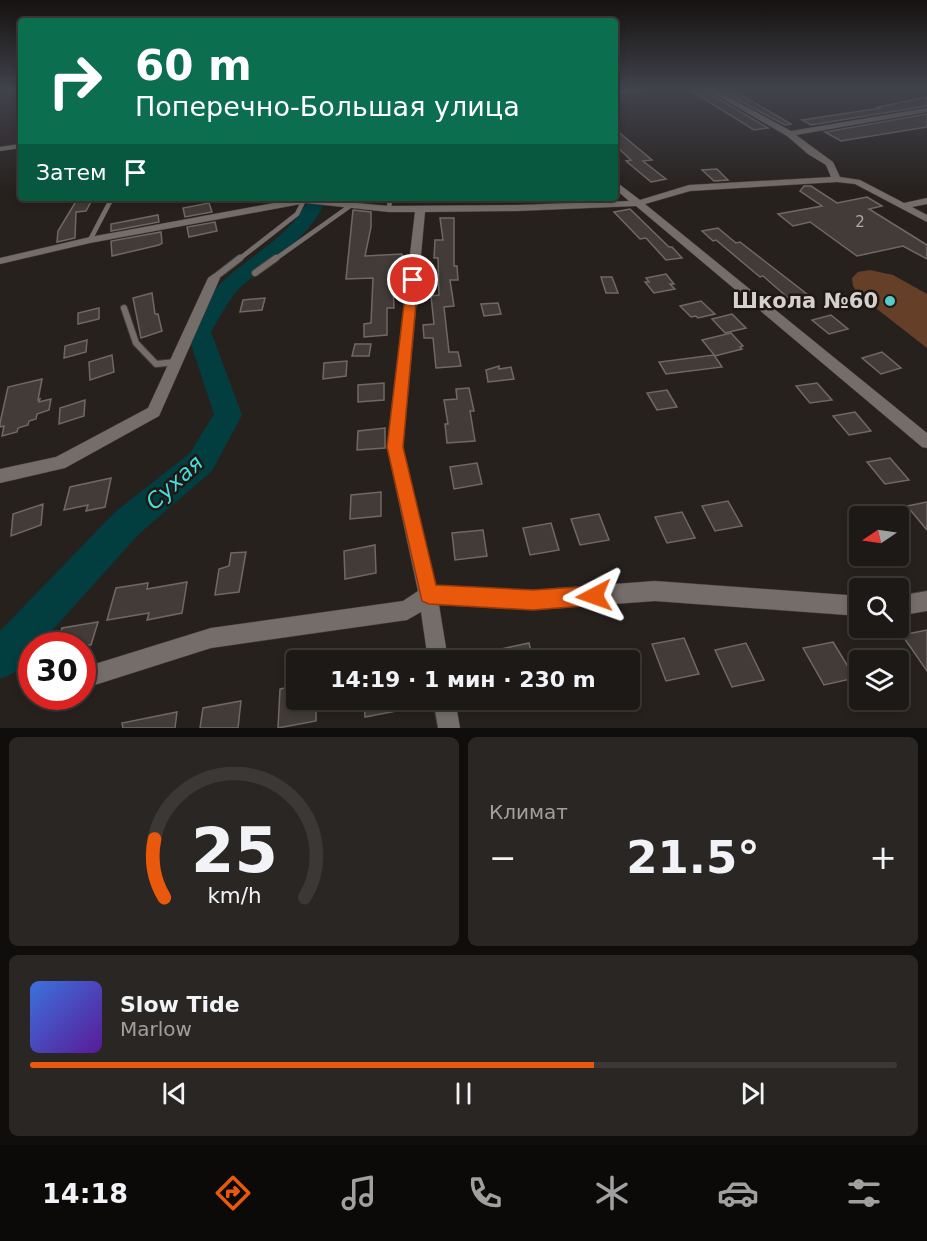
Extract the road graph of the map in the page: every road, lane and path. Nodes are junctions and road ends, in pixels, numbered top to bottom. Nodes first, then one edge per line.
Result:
1 (770, 123) edge
2 (853, 123) edge
3 (790, 134) junction
4 (18, 146) edge
5 (0, 149) edge
6 (837, 179) junction
7 (618, 186) edge
8 (110, 201) edge
9 (295, 201) edge
10 (304, 201) edge
11 (318, 201) edge
12 (390, 201) edge
13 (927, 201) edge
14 (639, 203) junction
15 (345, 205) junction
16 (905, 206) junction
17 (389, 209) junction
18 (420, 209) junction
19 (927, 219) edge
20 (90, 240) junction
21 (0, 261) edge
22 (255, 273) dead end
23 (214, 278) joint
24 (124, 308) dead end
25 (177, 362) junction
26 (927, 442) edge
27 (0, 476) edge
28 (429, 595) junction
29 (927, 601) edge
30 (909, 604) edge
31 (849, 605) edge
32 (437, 650) edge
33 (96, 675) edge
34 (446, 710) edge
35 (448, 728) edge

1 - 3 street
2 - 3 street
3 - 6 street
4 - 5 street
6 - 14 street
6 - 16 street
7 - 14 street
8 - 20 lane
9 - 20 street
10 - 23 lane
11 - 15 street
12 - 17 lane
13 - 16 street
14 - 18 street
14 - 26 street
15 - 17 street
15 - 22 lane
16 - 19 street
17 - 18 street
18 - 28 street
20 - 21 street
23 - 25 street
24 - 25 lane
25 - 27 street
28 - 31 street
28 - 32 street
28 - 33 street
29 - 30 street
34 - 35 street

